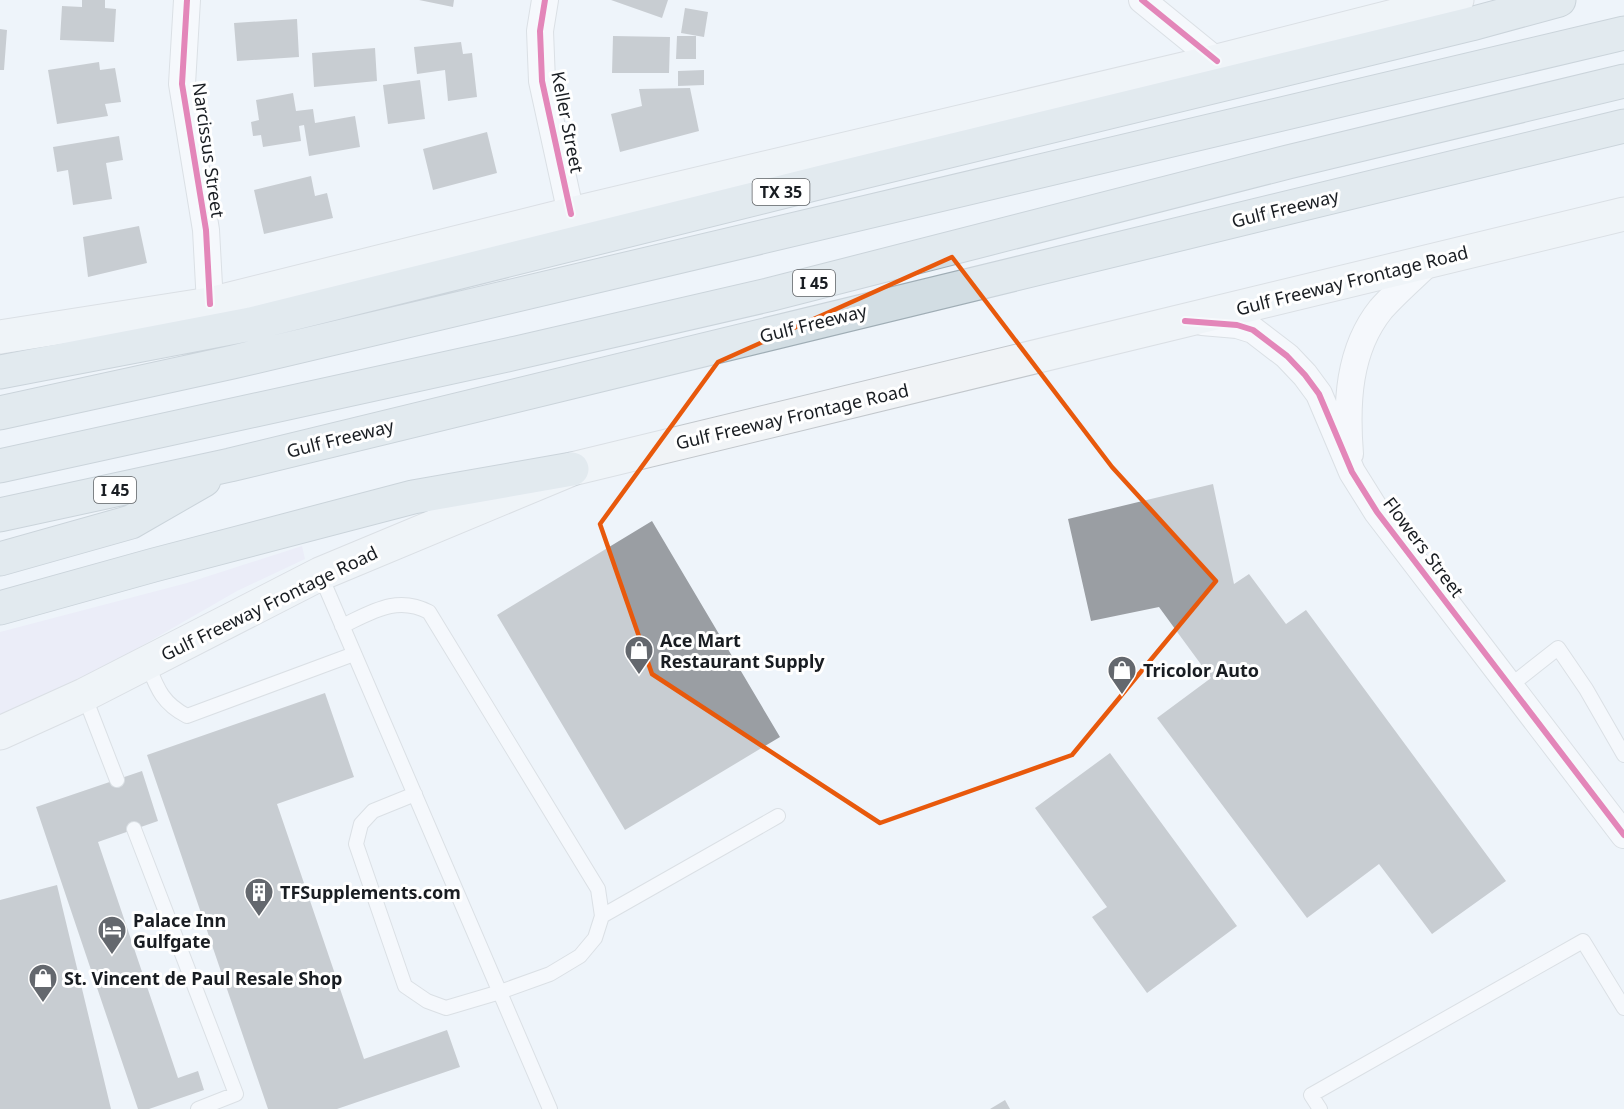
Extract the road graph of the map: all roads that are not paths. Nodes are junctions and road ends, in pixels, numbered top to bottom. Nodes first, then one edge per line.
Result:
1 (187, 0) edge
2 (544, 0) edge
3 (1142, 0) edge
4 (1457, 0) edge
5 (1559, 0) edge
6 (1624, 33) edge
7 (1217, 61) junction
8 (1624, 81) edge
9 (1624, 126) edge
10 (572, 214) junction
11 (1624, 214) edge
12 (1430, 261) junction
13 (210, 304) junction
14 (1185, 321) junction
15 (0, 336) edge
16 (0, 372) edge
17 (0, 413) edge
18 (230, 465) junction
19 (0, 466) edge
20 (572, 469) junction
21 (1352, 472) junction
22 (0, 515) edge
23 (0, 559) edge
24 (320, 574) junction
25 (0, 608) edge
26 (342, 626) junction
27 (354, 654) junction
28 (147, 663) junction
29 (1510, 685) junction
30 (84, 695) junction
31 (0, 733) edge
32 (1624, 755) edge
33 (117, 780) dead end
34 (415, 794) junction
35 (778, 816) dead end
36 (134, 829) dead end
37 (1624, 835) edge
38 (602, 916) junction
39 (1619, 988) edge
40 (500, 992) junction
41 (1624, 1008) edge
42 (198, 1109) edge
43 (550, 1109) edge
44 (1320, 1109) edge

1 - 13 street, Narcissus Street
2 - 10 street, Keller Street
3 - 7 street
4 - 7 main road
5 - 16 highway, TX 35
6 - 17 highway
7 - 10 main road
8 - 19 highway, I 45
9 - 18 highway, Gulf Freeway / I 45
10 - 13 main road
11 - 12 main road, Gulf Freeway Frontage Road
12 - 14 main road, Gulf Freeway Frontage Road
12 - 21 street, Flowers Street
13 - 15 main road
14 - 20 main road, Gulf Freeway Frontage Road
14 - 21 street, Flowers Street
18 - 22 highway, Gulf Freeway / I 45
18 - 23 highway
20 - 24 main road, Gulf Freeway Frontage Road
20 - 25 highway
21 - 29 street, Flowers Street
24 - 26 lane
24 - 28 main road, Gulf Freeway Frontage Road
26 - 27 lane
26 - 38 lane
27 - 28 lane
27 - 34 lane
28 - 30 main road, Gulf Freeway Frontage Road
29 - 32 lane
29 - 37 street, Flowers Street
30 - 31 main road, Gulf Freeway Frontage Road
30 - 33 lane
34 - 40 lane
34 - 40 lane
35 - 38 lane
36 - 42 lane
38 - 40 lane
39 - 41 lane
39 - 44 lane
40 - 43 lane

